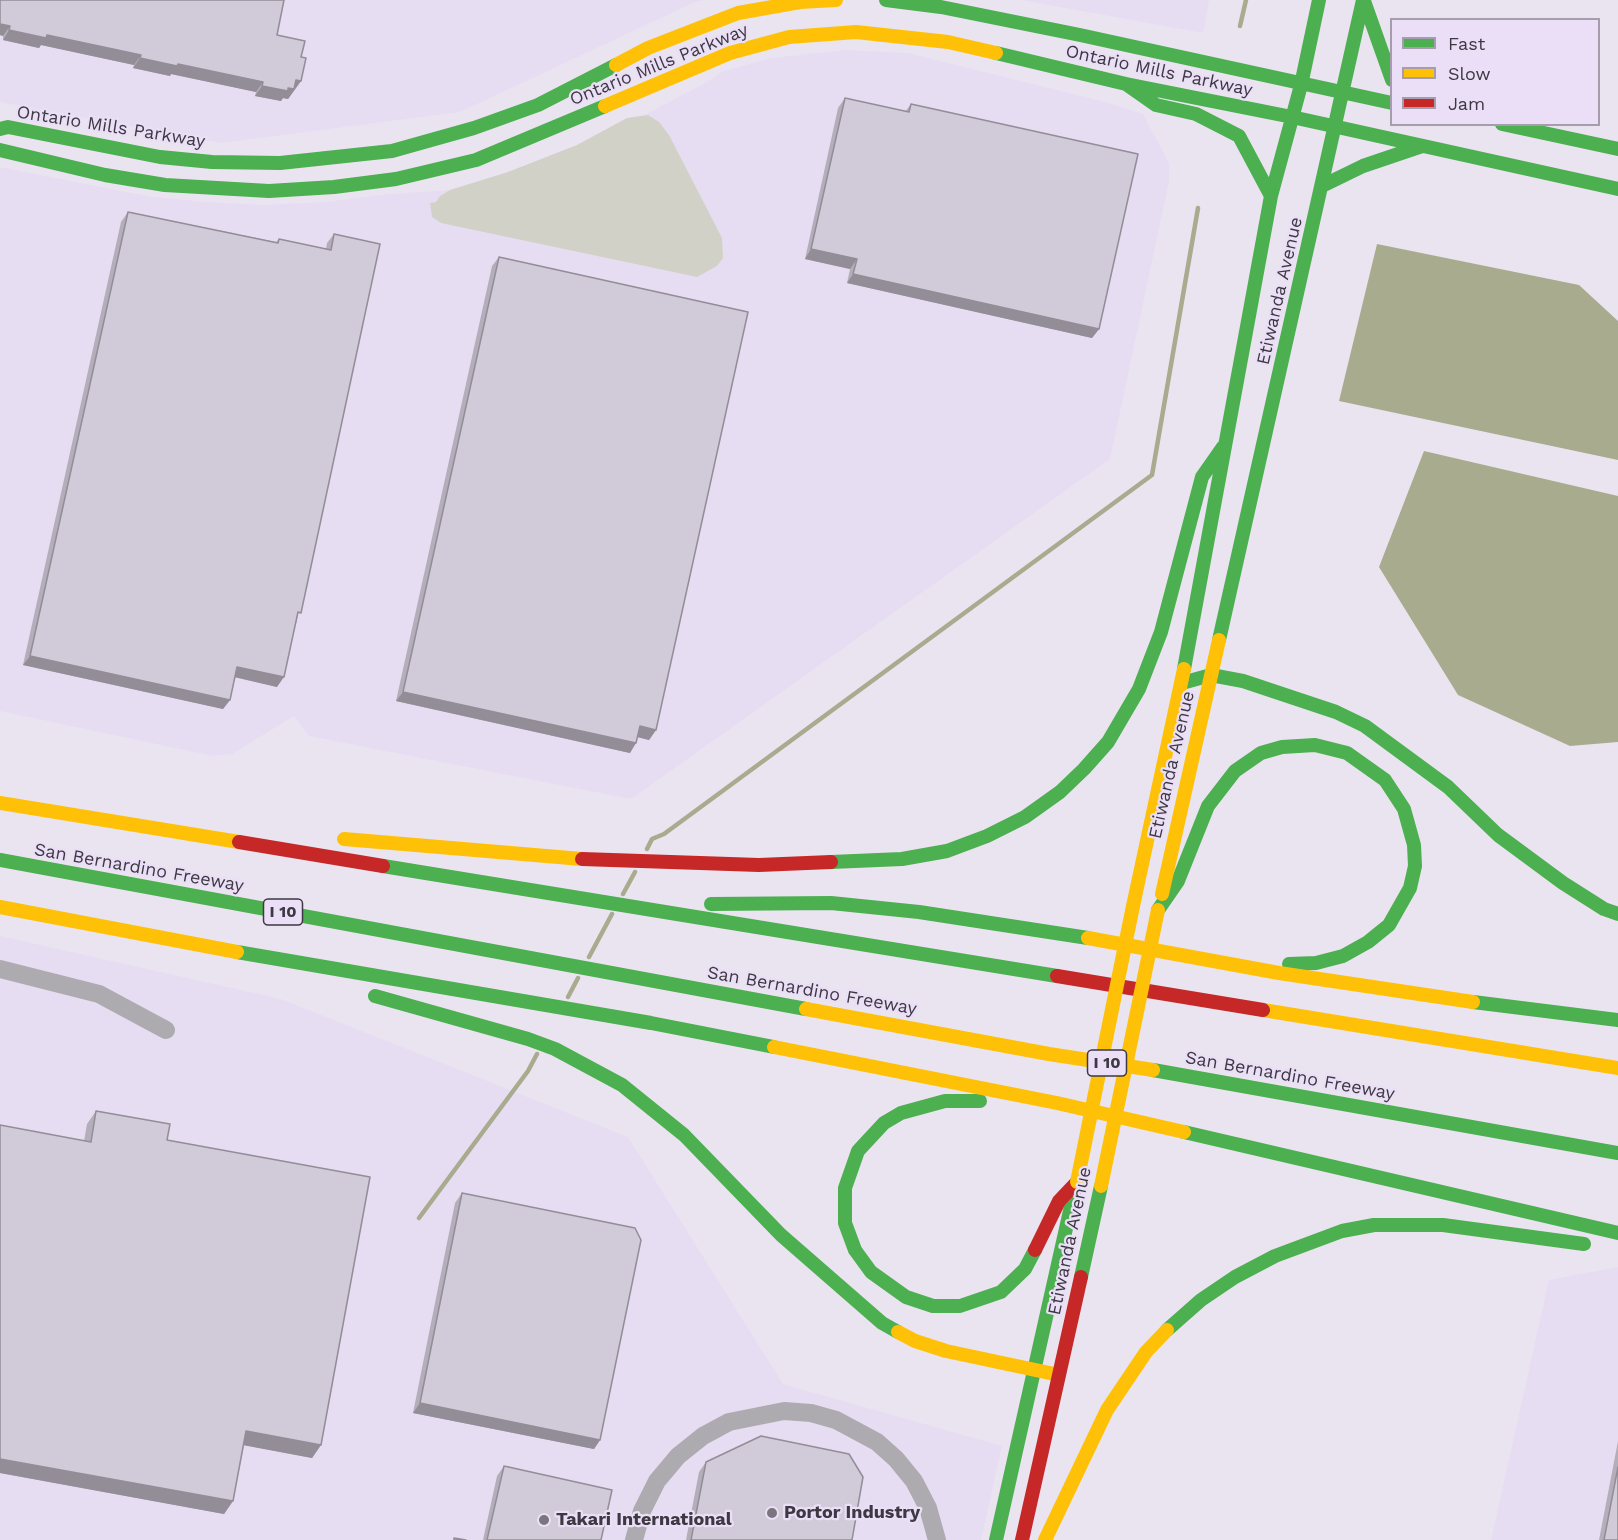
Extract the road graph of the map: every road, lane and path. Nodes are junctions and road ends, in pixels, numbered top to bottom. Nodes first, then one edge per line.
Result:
1 (836, 0) edge
2 (886, 0) edge
3 (1319, 0) edge
4 (1363, 0) edge
5 (1080, 35) junction
6 (948, 42) junction
7 (1390, 78) edge
8 (1126, 84) junction
9 (1301, 85) junction
10 (1343, 93) junction
11 (1390, 103) edge
12 (1292, 117) junction
13 (1511, 126) edge
14 (1336, 127) junction
15 (0, 129) edge
16 (1422, 146) junction
17 (1618, 149) edge
18 (0, 150) edge
19 (1322, 186) junction
20 (1618, 189) edge
21 (1271, 196) junction
22 (1222, 447) junction
23 (1211, 675) junction
24 (1182, 683) junction
25 (0, 802) edge
26 (88, 818) junction
27 (260, 831) dead end
28 (329, 837) dead end
29 (0, 860) edge
30 (630, 905) junction
31 (0, 907) edge
32 (1158, 910) junction
33 (1618, 914) edge
34 (1210, 959) junction
35 (0, 969) edge
36 (299, 977) dead end
37 (366, 993) dead end
38 (1618, 1020) edge
39 (166, 1030) dead end
40 (1618, 1068) edge
41 (1084, 1110) junction
42 (1618, 1153) edge
43 (1077, 1182) junction
44 (1618, 1233) edge
45 (1596, 1246) dead end
46 (1033, 1371) junction
47 (1059, 1375) junction
48 (634, 1540) edge
49 (937, 1540) edge
50 (996, 1540) edge
51 (1022, 1540) edge
52 (1045, 1540) edge

1 - 15 main road, Ontario Mills Parkway
2 - 5 main road, Ontario Mills Parkway
3 - 9 main road, Etiwanda Avenue
4 - 7 main road
4 - 10 main road, Etiwanda Avenue
5 - 6 main road
5 - 9 main road, Ontario Mills Parkway
6 - 8 main road, Ontario Mills Parkway
6 - 18 main road, Ontario Mills Parkway
8 - 12 main road, Ontario Mills Parkway
8 - 21 main road
9 - 10 main road, Ontario Mills Parkway
9 - 12 main road, Etiwanda Avenue
10 - 11 main road, Ontario Mills Parkway
10 - 14 main road, Etiwanda Avenue
12 - 14 main road, Ontario Mills Parkway
12 - 21 main road, Etiwanda Avenue
13 - 17 main road
14 - 16 main road, Ontario Mills Parkway
14 - 19 main road, Etiwanda Avenue
16 - 19 main road
16 - 20 main road, Ontario Mills Parkway
19 - 23 main road, Etiwanda Avenue
21 - 22 main road, Etiwanda Avenue
22 - 24 main road, Etiwanda Avenue
22 - 28 main road
23 - 24 main road
23 - 32 main road, Etiwanda Avenue
23 - 33 main road
24 - 43 main road, Etiwanda Avenue, bridge
25 - 26 main road
26 - 27 main road
26 - 30 main road
29 - 42 main road, San Bernardino Freeway / I 10
30 - 34 main road
30 - 40 main road
31 - 36 main road
31 - 41 main road
32 - 34 main road
32 - 47 main road, Etiwanda Avenue, bridge
34 - 38 main road
35 - 39 street
37 - 46 main road
41 - 43 main road
41 - 44 main road
43 - 46 main road, Etiwanda Avenue
45 - 52 main road
46 - 47 main road
46 - 50 main road, Etiwanda Avenue
47 - 51 main road, Etiwanda Avenue
48 - 49 street

